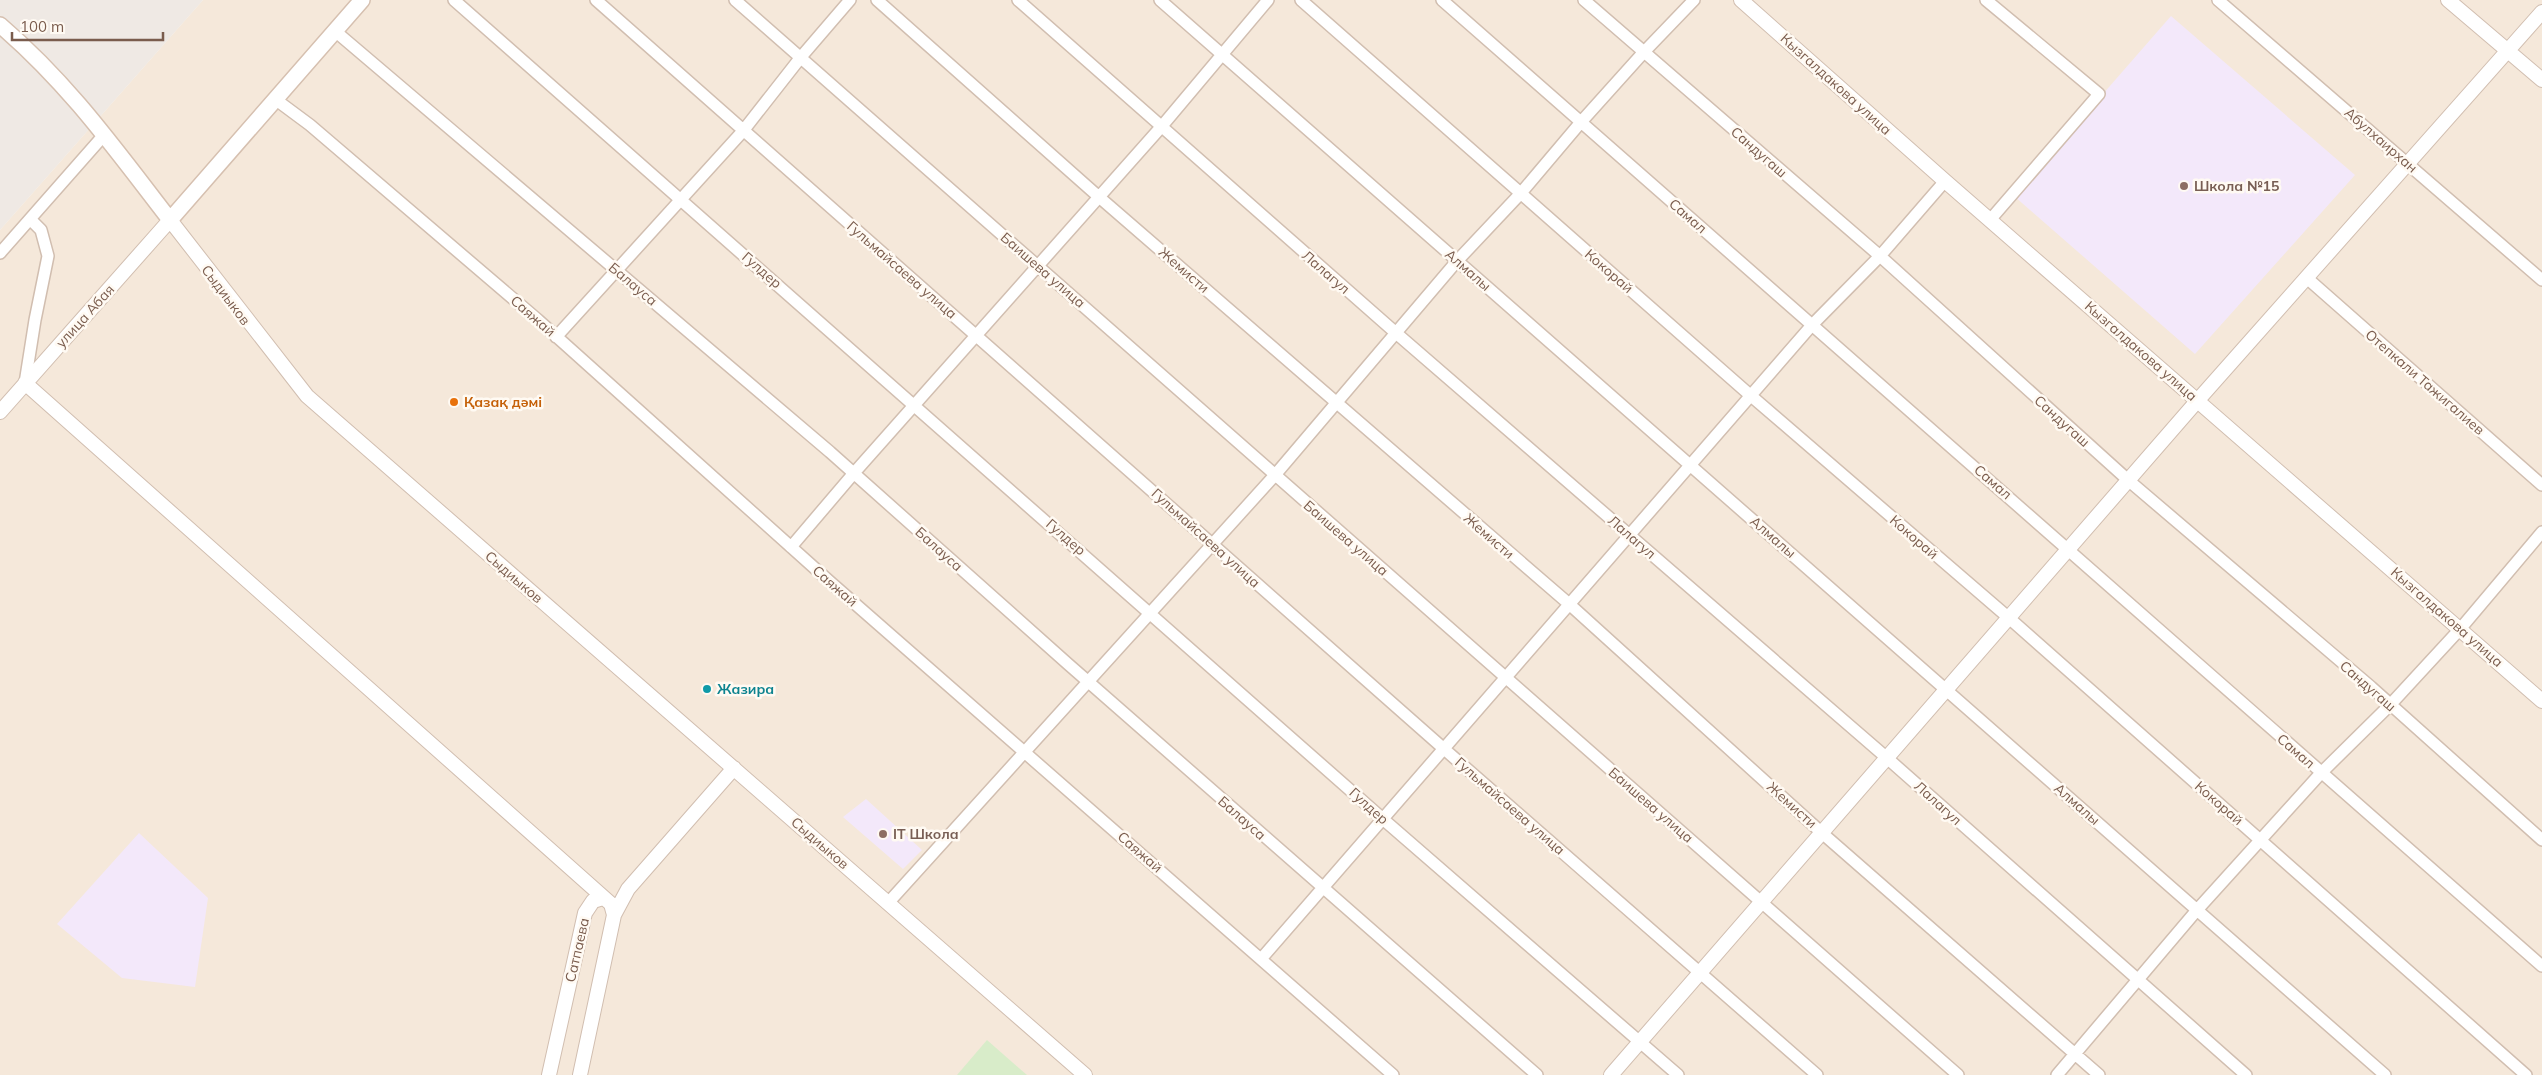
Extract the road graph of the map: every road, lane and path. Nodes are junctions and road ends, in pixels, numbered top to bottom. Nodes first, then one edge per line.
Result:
1 (362, 0) edge
2 (454, 0) edge
3 (596, 0) edge
4 (736, 0) edge
5 (850, 0) edge
6 (876, 0) edge
7 (1018, 0) edge
8 (1160, 0) edge
9 (1268, 0) edge
10 (1301, 0) edge
11 (1442, 0) edge
12 (1584, 0) edge
13 (1694, 0) edge
14 (1741, 0) edge
15 (1986, 0) edge
16 (2218, 0) edge
17 (2448, 0) edge
18 (2542, 12) edge
19 (0, 25) edge
20 (335, 30) junction
21 (2508, 51) junction
22 (1643, 53) junction
23 (1222, 54) junction
24 (801, 57) junction
25 (2542, 80) edge
26 (275, 99) junction
27 (1581, 122) junction
28 (1162, 126) junction
29 (743, 131) junction
30 (104, 135) junction
31 (2409, 164) junction
32 (1945, 181) junction
33 (1521, 193) junction
34 (1099, 197) junction
35 (680, 198) junction
36 (30, 219) junction
37 (170, 220) junction
38 (1990, 220) junction
39 (0, 253) edge
40 (1880, 256) junction
41 (1457, 260) junction
42 (1039, 267) junction
43 (616, 269) junction
44 (2308, 279) junction
45 (2542, 280) edge
46 (1812, 325) junction
47 (1396, 333) junction
48 (976, 334) junction
49 (556, 336) junction
50 (25, 383) junction
51 (1750, 395) junction
52 (2198, 400) junction
53 (915, 404) junction
54 (1338, 404) junction
55 (0, 412) edge
56 (1690, 464) junction
57 (854, 473) junction
58 (1276, 475) junction
59 (2128, 480) junction
60 (2542, 485) edge
61 (2542, 532) edge
62 (1629, 534) junction
63 (1212, 544) junction
64 (791, 547) junction
65 (2069, 549) junction
66 (1568, 603) junction
67 (1152, 613) junction
68 (2008, 618) junction
69 (2460, 628) junction
70 (1504, 677) junction
71 (1087, 682) junction
72 (1946, 689) junction
73 (2542, 701) edge
74 (2390, 705) junction
75 (1443, 748) junction
76 (1024, 751) junction
77 (1887, 758) junction
78 (734, 768) junction
79 (2322, 773) junction
80 (1384, 820) junction
81 (1822, 833) junction
82 (2261, 840) junction
83 (2542, 840) edge
84 (583, 878) junction
85 (1322, 888) junction
86 (628, 889) junction
87 (605, 898) junction
88 (1762, 902) junction
89 (888, 903) junction
90 (2197, 910) junction
91 (585, 912) junction
92 (614, 915) junction
93 (1260, 959) junction
94 (2542, 966) edge
95 (1700, 973) junction
96 (2138, 980) junction
97 (1640, 1042) junction
98 (2074, 1053) junction
99 (549, 1075) edge
100 (580, 1075) edge
101 (1085, 1075) edge
102 (1393, 1075) edge
103 (1537, 1075) edge
104 (1611, 1075) edge
105 (1678, 1075) edge
106 (1817, 1075) edge
107 (1958, 1075) edge
108 (2057, 1075) edge
109 (2099, 1075) edge
110 (2246, 1075) edge
111 (2384, 1075) edge
112 (2526, 1075) edge

1 - 20 main road
2 - 35 street, Гулдер
3 - 29 street, Гульмайсаева улица
4 - 24 street, Баишева улица
5 - 24 street
6 - 34 street, Жемисти
7 - 28 street, Лалагул
8 - 23 street, Алмалы
9 - 23 street
10 - 33 street, Кокорай
11 - 27 street, Самал
12 - 22 street, Сандугаш
13 - 22 street
14 - 32 street, Кызгалдакова улица
15 - 38 street
16 - 31 street, Абулхаирхан
17 - 21 street
18 - 21 street
19 - 30 main road, Сыдиыков
20 - 26 main road
20 - 43 street, Балауса
21 - 25 street
21 - 31 street
22 - 27 street
22 - 40 street, Сандугаш
23 - 28 street
23 - 41 street, Алмалы
24 - 29 street
24 - 42 street, Баишева улица
26 - 37 main road
26 - 49 street, Саяжай
27 - 33 street
27 - 46 street, Самал
28 - 34 street
28 - 47 street, Лалагул
29 - 35 street
29 - 48 street, Гульмайсаева улица
30 - 36 street
30 - 37 main road, Сыдиыков
31 - 44 street
31 - 45 street, Абулхаирхан
32 - 38 street, Кызгалдакова улица
32 - 40 street
33 - 41 street
33 - 51 street, Кокорай
34 - 42 street
34 - 54 street, Жемисти
35 - 43 street
35 - 53 street, Гулдер
36 - 39 street
36 - 50 street
37 - 50 street, улица Абая
37 - 78 street, Сыдиыков
38 - 52 street, Кызгалдакова улица
40 - 46 street
40 - 59 street, Сандугаш
41 - 47 street
41 - 56 street, Алмалы
42 - 48 street
42 - 58 street, Баишева улица
43 - 49 street
43 - 57 street, Балауса
44 - 52 street
44 - 60 street, Отепкали Тажигалиев
46 - 51 street
46 - 65 street, Самал
47 - 54 street
47 - 62 street, Лалагул
48 - 53 street
48 - 63 street, Гульмайсаева улица
49 - 64 street, Саяжай
50 - 55 street, улица Абая
50 - 84 street
51 - 56 street
51 - 68 street, Кокорай
52 - 59 street
52 - 69 street, Кызгалдакова улица
53 - 57 street
53 - 67 street, Гулдер
54 - 58 street
54 - 66 street, Жемисти
56 - 62 street
56 - 72 street, Алмалы
57 - 64 street
57 - 71 street, Балауса
58 - 63 street
58 - 70 street, Баишева улица
59 - 65 street
59 - 74 street, Сандугаш
61 - 69 street
62 - 66 street
62 - 77 street, Лалагул
63 - 67 street
63 - 75 street, Гульмайсаева улица
64 - 76 street, Саяжай
65 - 68 street
65 - 79 street, Самал
66 - 70 street
66 - 81 street, Жемисти
67 - 71 street
67 - 80 street, Гулдер
68 - 72 street
68 - 82 street, Кокорай
69 - 73 street, Кызгалдакова улица
69 - 74 street
70 - 75 street
70 - 88 street, Баишева улица
71 - 76 street
71 - 85 street, Балауса
72 - 77 street
72 - 90 street, Алмалы
74 - 79 street
74 - 83 street, Сандугаш
75 - 80 street
75 - 95 street, Гульмайсаева улица
76 - 89 street
76 - 93 street, Саяжай
77 - 81 street
77 - 96 street, Лалагул
78 - 86 street
78 - 89 street, Сыдиыков
79 - 82 street
79 - 94 street, Самал
80 - 85 street
80 - 97 street, Гулдер
81 - 88 street
81 - 98 street, Жемисти
82 - 90 street
82 - 112 street, Кокорай
84 - 87 street
84 - 91 street
85 - 93 street
85 - 103 street, Балауса
86 - 87 street, Сатпаева
86 - 92 street, Сатпаева
87 - 91 street, Сатпаева
87 - 92 street
88 - 95 street
88 - 107 street, Баишева улица
89 - 101 street, Сыдиыков
90 - 96 street
90 - 111 street, Алмалы
91 - 99 street, Сатпаева
92 - 100 street, Сатпаева
93 - 102 street, Саяжай
95 - 97 street
95 - 106 street, Гульмайсаева улица
96 - 98 street
96 - 110 street, Лалагул
97 - 104 street
97 - 105 street, Гулдер
98 - 108 street
98 - 109 street, Жемисти

